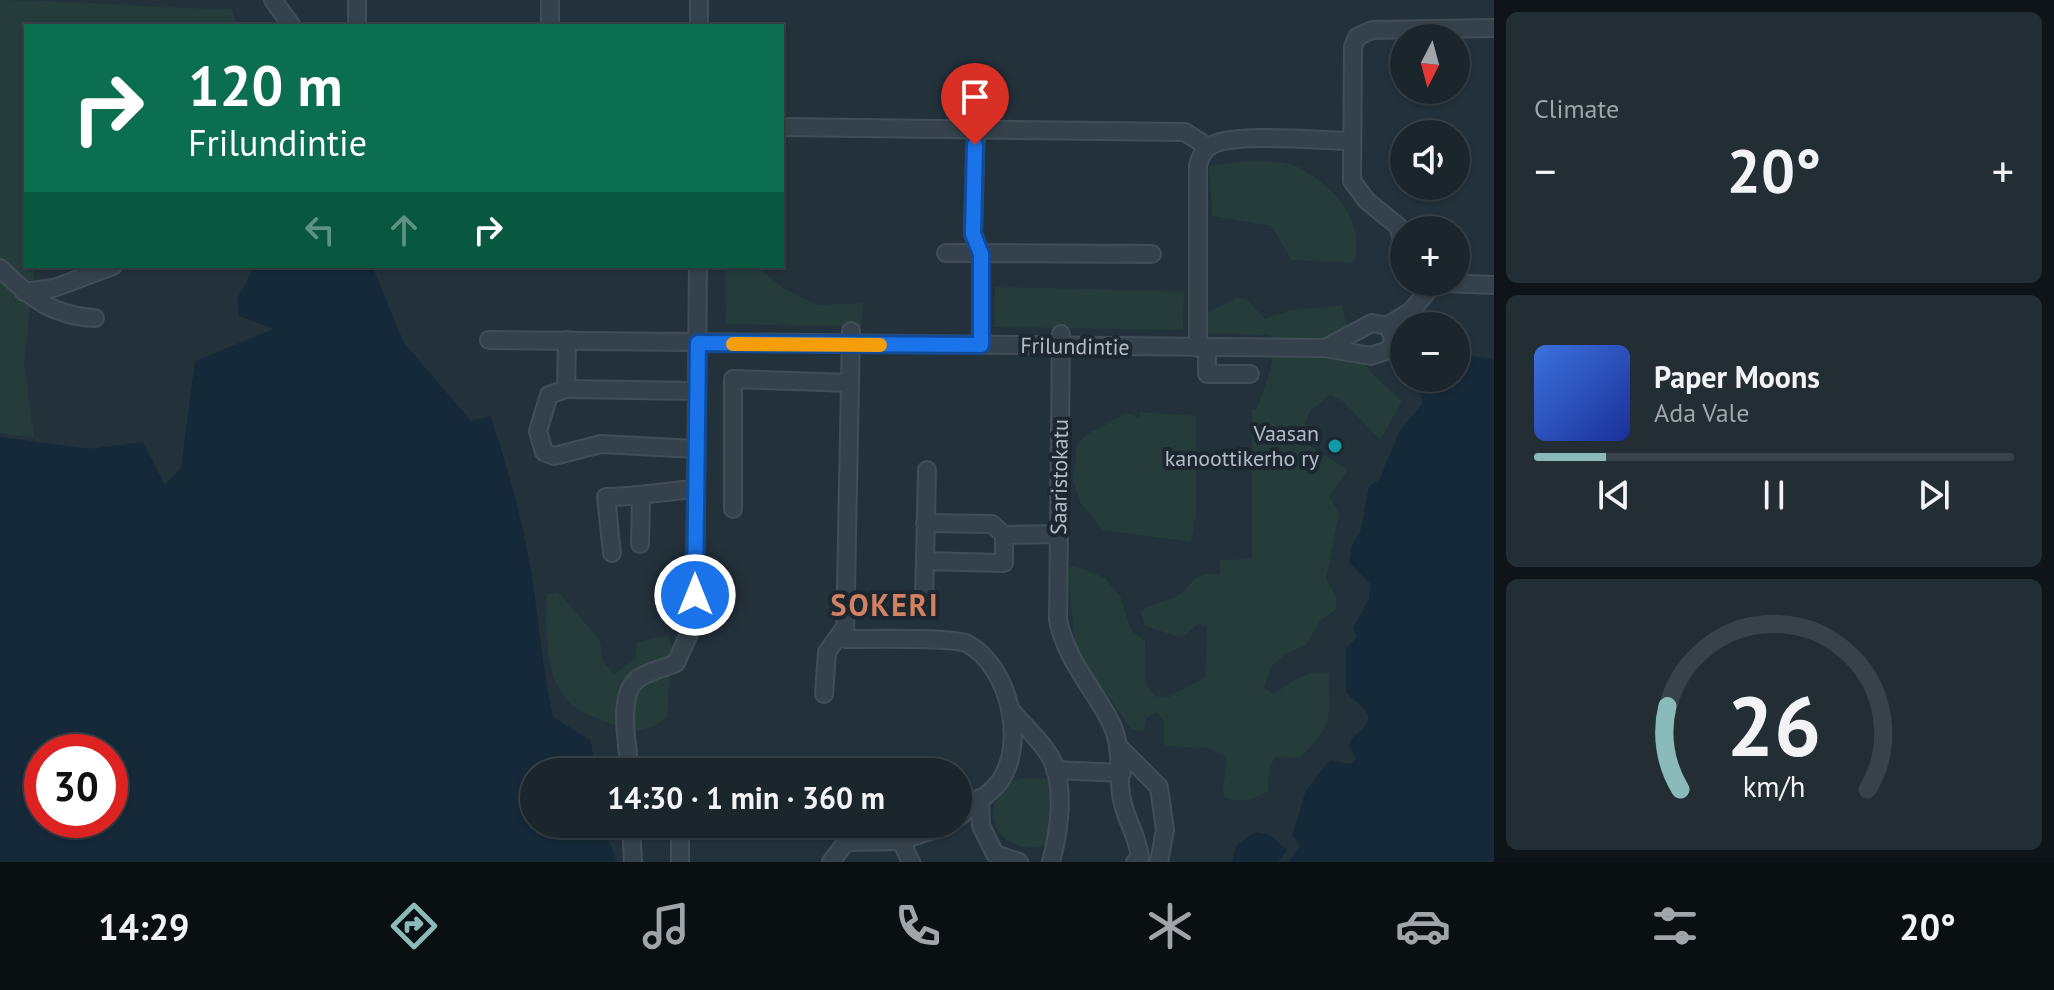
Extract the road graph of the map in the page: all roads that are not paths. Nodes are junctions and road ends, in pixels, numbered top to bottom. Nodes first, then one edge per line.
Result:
1 (273, 0) edge
2 (357, 0) edge
3 (550, 0) edge
4 (699, 0) edge
5 (291, 24) edge
6 (357, 24) edge
7 (550, 24) edge
8 (699, 24) edge
9 (1494, 28) edge
10 (784, 127) edge
11 (976, 128) junction
12 (1352, 141) junction
13 (1208, 147) junction
14 (1390, 220) edge
15 (946, 253) dead end
16 (981, 254) junction
17 (1152, 254) dead end
18 (0, 268) edge
19 (108, 268) edge
20 (698, 268) edge
21 (1470, 284) edge
22 (1494, 285) edge
23 (24, 292) junction
24 (1421, 296) edge
25 (95, 318) dead end
26 (1387, 326) junction
27 (851, 338) junction
28 (489, 340) dead end
29 (567, 340) junction
30 (1061, 340) junction
31 (698, 343) junction
32 (981, 345) junction
33 (1202, 348) junction
34 (1325, 348) junction
35 (1250, 374) dead end
36 (850, 383) junction
37 (566, 389) junction
38 (697, 391) junction
39 (696, 449) junction
40 (927, 470) dead end
41 (696, 489) junction
42 (641, 497) junction
43 (733, 509) dead end
44 (925, 523) junction
45 (1058, 534) junction
46 (1004, 535) junction
47 (640, 544) dead end
48 (612, 553) dead end
49 (925, 561) junction
50 (924, 598) dead end
51 (845, 627) junction
52 (824, 694) dead end
53 (1011, 710) junction
54 (1118, 746) junction
55 (629, 758) edge
56 (1055, 770) junction
57 (1122, 773) junction
58 (980, 798) junction
59 (972, 805) edge
60 (632, 838) edge
61 (680, 838) edge
62 (857, 838) edge
63 (910, 838) edge
64 (901, 841) junction
65 (857, 842) junction
66 (633, 862) edge
67 (680, 862) edge
68 (831, 862) edge
69 (911, 862) edge
70 (1019, 862) edge
71 (1051, 862) edge
72 (1135, 862) edge
73 (1159, 862) edge

1 - 5 street
2 - 6 street
3 - 7 street
4 - 8 street
9 - 12 street
10 - 11 street
11 - 13 street
11 - 16 street
12 - 13 street
12 - 14 street
13 - 33 street
15 - 16 street
16 - 17 street
16 - 32 street
18 - 23 street
19 - 23 street
20 - 31 street
21 - 22 street
23 - 25 street
24 - 26 street
26 - 34 street, Frilundintie
26 - 34 street, Frilundintie
27 - 31 street, Frilundintie
27 - 32 street, Frilundintie
27 - 36 street
28 - 29 street, Frilundintie
29 - 31 street, Frilundintie
29 - 37 street
30 - 32 street, Frilundintie
30 - 33 street, Frilundintie
30 - 45 street, Saaristokatu
31 - 38 street
33 - 34 street, Frilundintie
33 - 35 street
36 - 43 street
36 - 51 street
37 - 38 street
37 - 39 street
38 - 39 street
39 - 41 street
40 - 44 street
41 - 42 street
41 - 55 street
42 - 47 street
42 - 48 street
44 - 46 street
44 - 49 street
45 - 46 street
45 - 54 street, Saaristokatu
46 - 49 street
49 - 50 street
51 - 52 street
51 - 53 street
53 - 56 street
53 - 58 street
54 - 57 street
54 - 73 street
56 - 57 street
56 - 71 street
57 - 72 street
58 - 59 street
58 - 70 street
60 - 66 street
61 - 67 street
62 - 65 street
63 - 64 street
64 - 65 street
64 - 69 street
65 - 68 street

